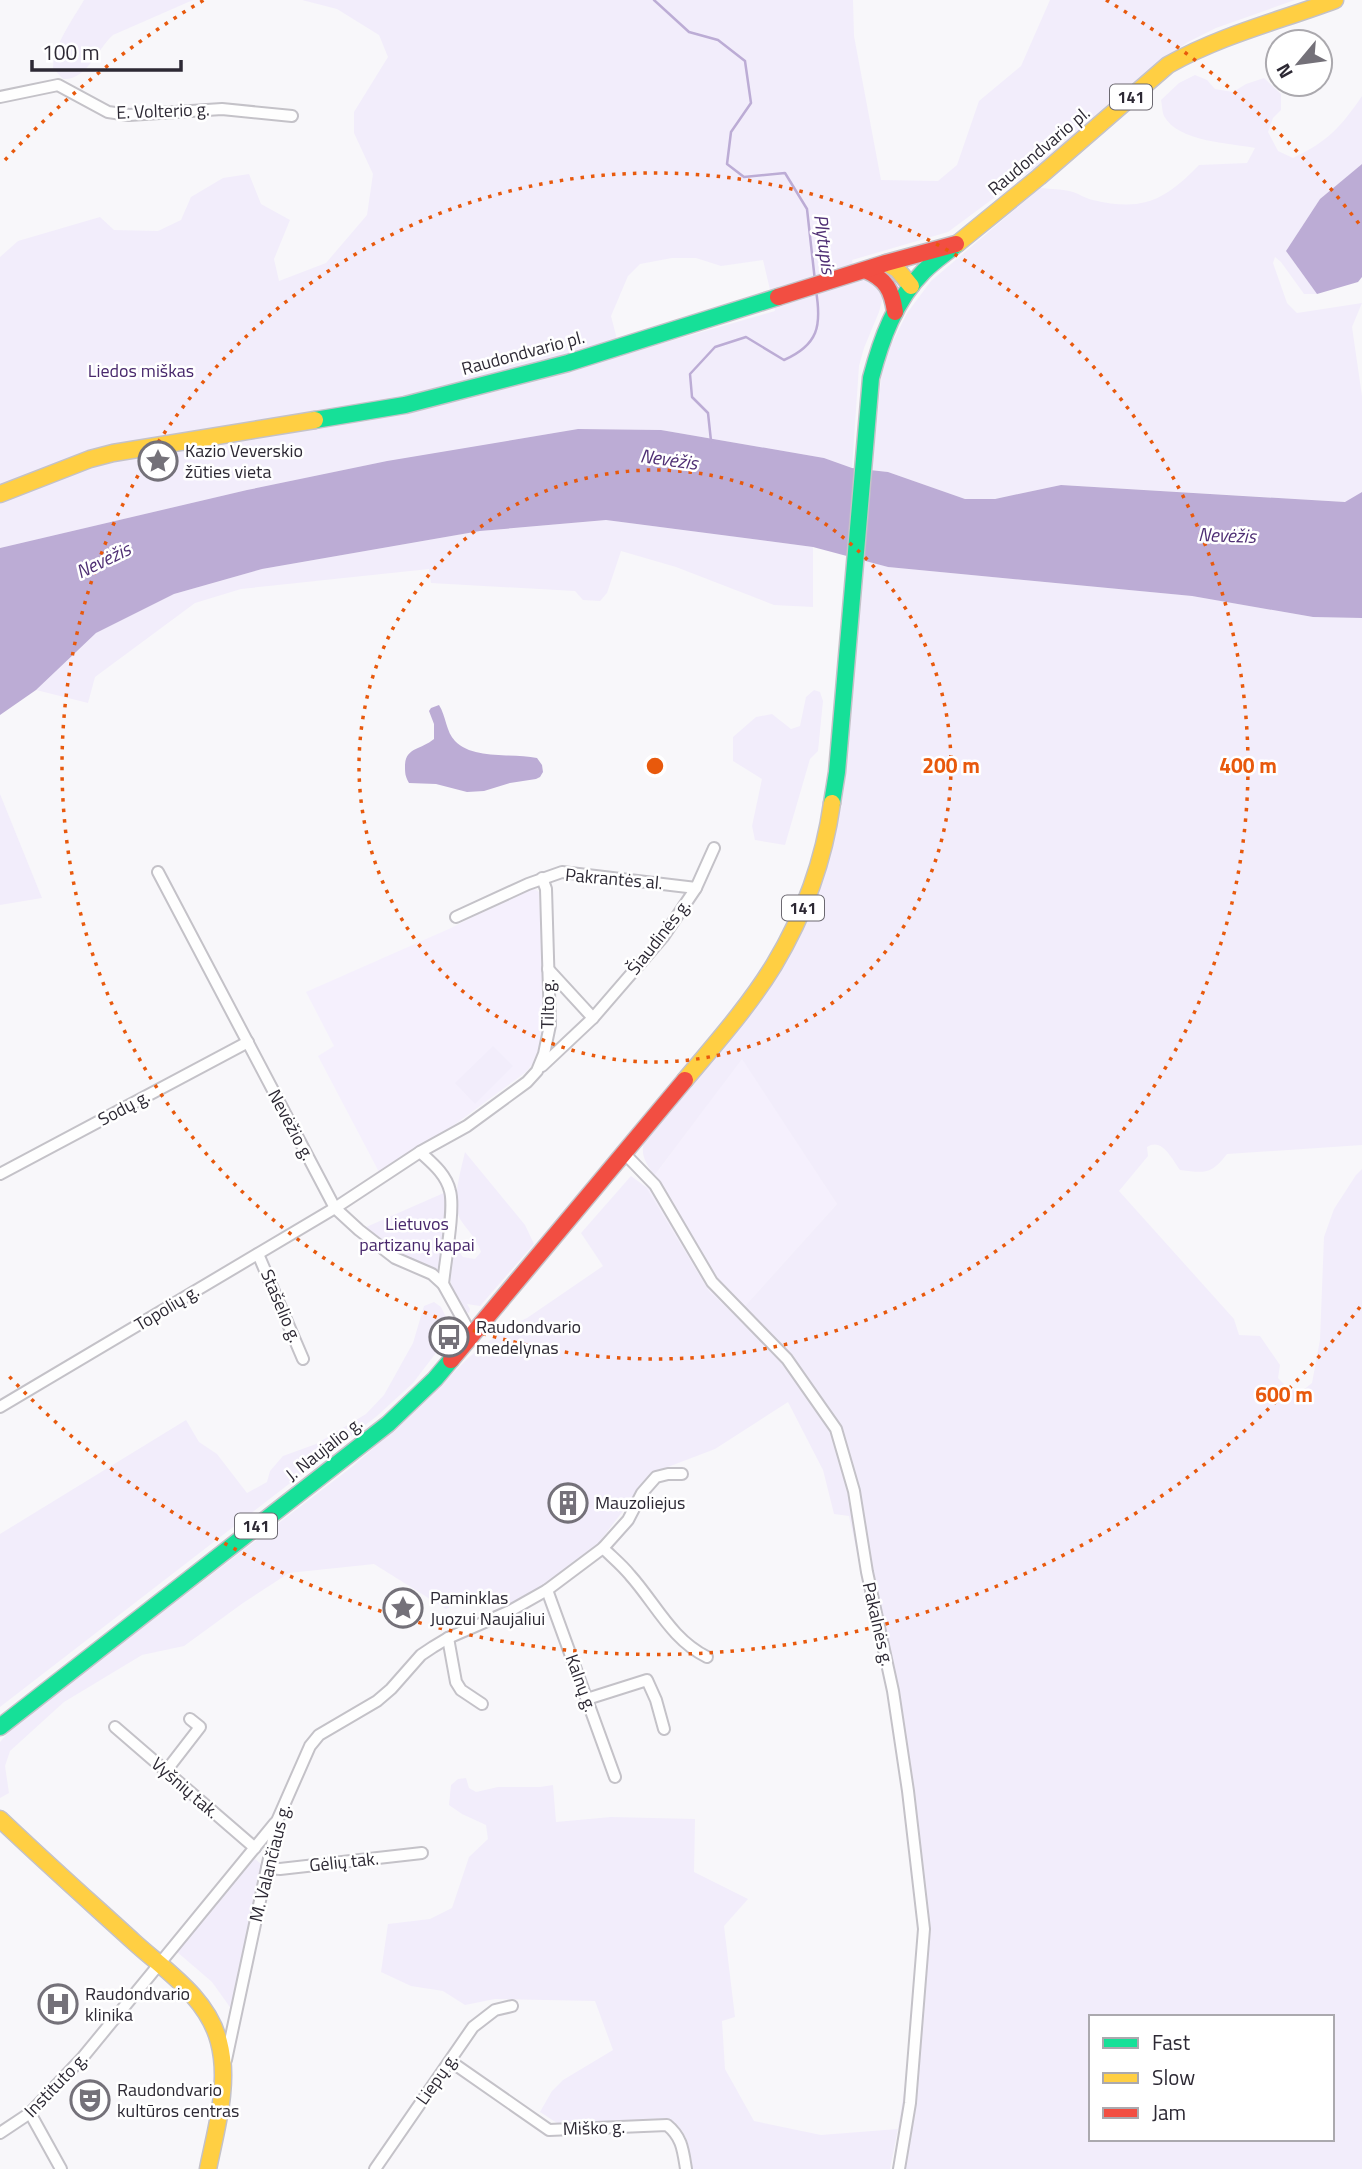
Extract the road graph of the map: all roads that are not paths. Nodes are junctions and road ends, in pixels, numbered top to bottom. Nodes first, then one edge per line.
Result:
1 (1335, 0) edge
2 (0, 97) edge
3 (292, 116) dead end
4 (956, 244) junction
5 (886, 263) junction
6 (865, 270) junction
7 (890, 285) junction
8 (911, 286) junction
9 (895, 312) junction
10 (0, 494) edge
11 (714, 848) dead end
12 (158, 872) dead end
13 (542, 878) junction
14 (696, 888) junction
15 (456, 916) dead end
16 (548, 969) junction
17 (593, 1018) junction
18 (248, 1042) junction
19 (537, 1070) junction
20 (420, 1152) junction
21 (624, 1153) junction
22 (0, 1174) edge
23 (335, 1208) junction
24 (258, 1254) junction
25 (443, 1284) junction
26 (472, 1336) junction
27 (303, 1359) dead end
28 (0, 1407) edge
29 (682, 1474) dead end
30 (603, 1548) junction
31 (547, 1590) junction
32 (448, 1637) junction
33 (707, 1657) dead end
34 (587, 1699) junction
35 (482, 1704) dead end
36 (190, 1719) dead end
37 (0, 1727) edge
38 (115, 1727) dead end
39 (664, 1729) dead end
40 (166, 1771) junction
41 (615, 1777) dead end
42 (0, 1819) edge
43 (277, 1821) junction
44 (255, 1848) junction
45 (422, 1853) dead end
46 (267, 1868) junction
47 (159, 1965) junction
48 (512, 2006) dead end
49 (450, 2061) junction
50 (223, 2076) junction
51 (30, 2113) junction
52 (0, 2133) edge
53 (61, 2169) edge
54 (208, 2169) edge
55 (375, 2169) edge
56 (686, 2169) edge
57 (899, 2169) edge

1 - 4 main road, Raudondvario pl. / 141
2 - 3 street, E. Volterio g.
4 - 5 main road, Raudondvario pl.
4 - 8 main road, Raudondvario pl. / 141
5 - 6 main road, Raudondvario pl.
5 - 8 main road
6 - 7 main road
6 - 10 main road, Raudondvario pl.
7 - 8 main road
7 - 9 main road
8 - 9 main road, 141
9 - 21 main road, 141
11 - 14 street, Šiaudinės g.
12 - 18 street, Nevėžio g.
13 - 14 street, Pakrantės al.
13 - 15 street, Pakrantės al.
13 - 16 street, Tilto g.
14 - 17 street, Šiaudinės g.
16 - 17 street
16 - 19 street, Tilto g.
17 - 19 street, Šiaudinės g.
18 - 22 street, Sodų g.
18 - 23 street, Nevėžio g.
19 - 20 street, Tilto g.
20 - 23 street, Tilto g.
20 - 25 street
21 - 26 main road, J. Naujalio g. / 141
21 - 57 street, Pakalnės g.
23 - 24 street, Topolių g.
23 - 25 street, Nevėžio g.
24 - 27 street, Stašelio g.
24 - 28 street, Topolių g.
25 - 26 street, Nevėžio g.
26 - 37 main road, J. Naujalio g. / 141
29 - 30 street, M. Valančiaus g.
30 - 31 street, M. Valančiaus g.
30 - 33 street
31 - 32 street, M. Valančiaus g.
31 - 34 street, Kalnų g.
32 - 35 street
32 - 43 street, M. Valančiaus g.
34 - 39 street
34 - 41 street, Kalnų g.
36 - 40 street
38 - 40 street, Vyšnių tak.
40 - 44 street, Vyšnių tak.
42 - 47 main road
43 - 44 street, Instituto g.
43 - 46 street, M. Valančiaus g.
44 - 47 street, Instituto g.
45 - 46 street, Gėlių tak.
46 - 50 street, M. Valančiaus g.
47 - 50 main road
47 - 51 street, Instituto g.
48 - 49 street, Liepų g.
49 - 55 street, Liepų g.
49 - 56 street, Miško g.
50 - 54 main road
51 - 52 street, Instituto g.
51 - 53 street

